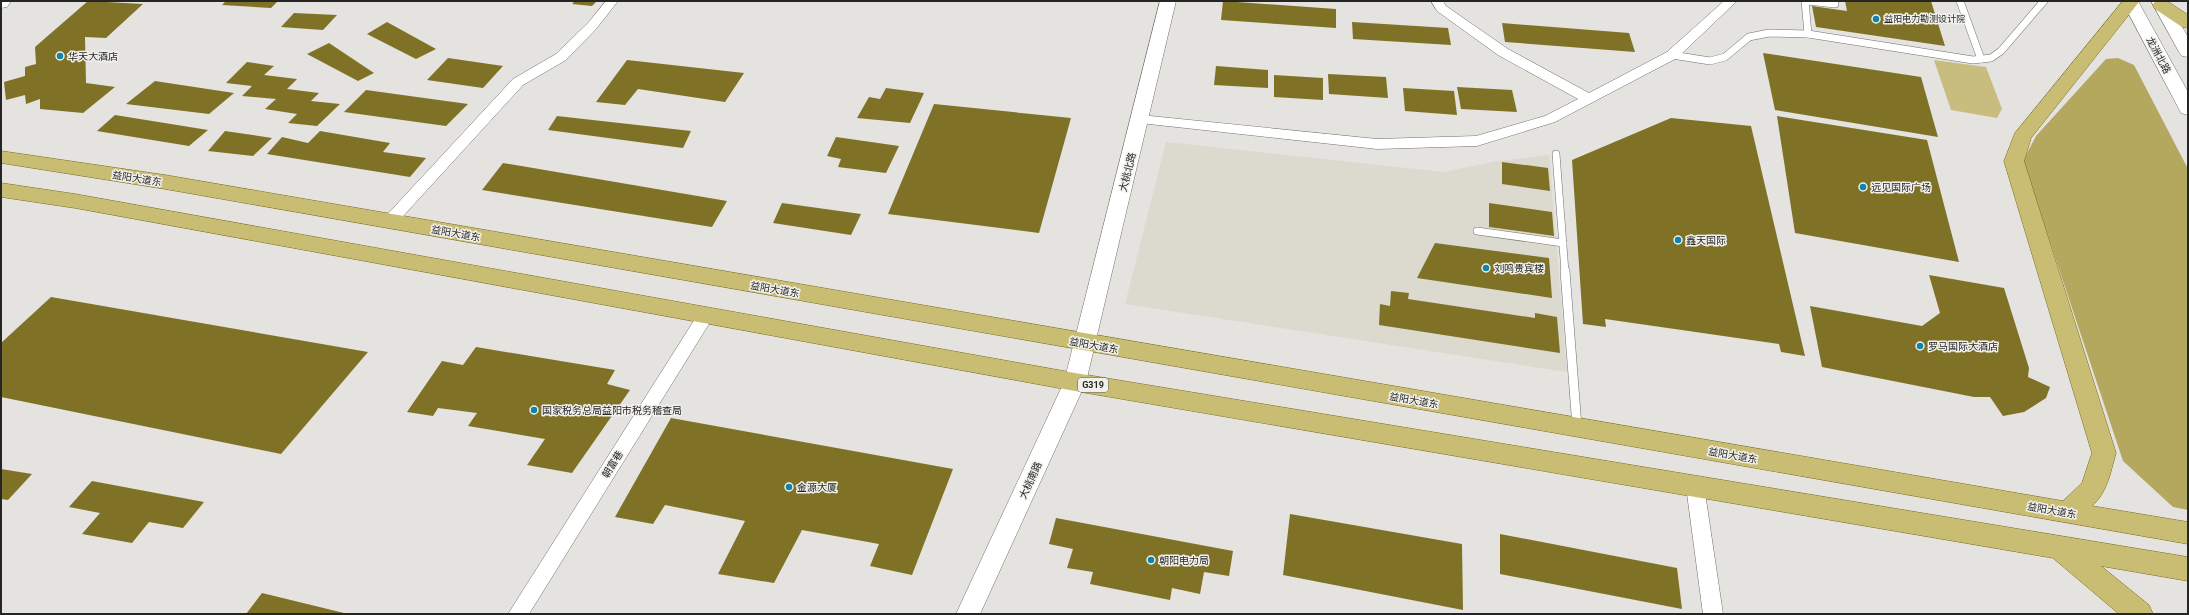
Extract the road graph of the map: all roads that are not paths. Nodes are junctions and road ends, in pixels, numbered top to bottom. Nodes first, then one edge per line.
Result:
1 (3, 1) edge
2 (612, 1) edge
3 (1168, 1) edge
4 (1437, 1) edge
5 (1731, 1) edge
6 (1806, 1) edge
7 (1834, 1) edge
8 (1960, 1) edge
9 (2044, 1) edge
10 (2131, 1) edge
11 (1, 3) edge
12 (2160, 3) edge
13 (2188, 23) edge
14 (1808, 34) junction
15 (2188, 52) edge
16 (1672, 55) junction
17 (1981, 59) junction
18 (1589, 100) junction
19 (2188, 108) edge
20 (1140, 119) junction
21 (1556, 154) dead end
22 (1, 157) edge
23 (1, 190) edge
24 (390, 221) junction
25 (1477, 231) dead end
26 (1563, 243) junction
27 (706, 315) junction
28 (1085, 344) junction
29 (1075, 382) junction
30 (1577, 428) junction
31 (1695, 486) junction
32 (2068, 512) junction
33 (2188, 533) edge
34 (2059, 548) junction
35 (2188, 569) edge
36 (518, 614) edge
37 (968, 614) edge
38 (1713, 614) edge
39 (2139, 614) edge

1 - 11 main road
2 - 24 street
3 - 20 street, 大桃北路
4 - 18 street
5 - 16 street
6 - 7 lane
6 - 14 lane
8 - 17 lane
9 - 17 lane
10 - 19 main road, 龙洲北路
10 - 32 main road
12 - 13 main road
12 - 15 main road
14 - 16 lane
14 - 17 lane
16 - 18 street
18 - 20 street
20 - 28 street, 大桃北路
21 - 26 lane
22 - 24 main road, 益阳大道东
23 - 27 main road, G319
24 - 28 main road, 益阳大道东
25 - 26 lane
26 - 30 lane
27 - 29 main road, G319
27 - 36 street, 朝富巷
28 - 29 street, 大桃南路
28 - 30 main road, 益阳大道东
29 - 31 main road, G319
29 - 37 street, 大桃南路
30 - 32 main road, 益阳大道东
31 - 34 main road, G319
31 - 38 street
32 - 33 main road, 益阳大道东
34 - 35 main road, G319
34 - 39 main road

